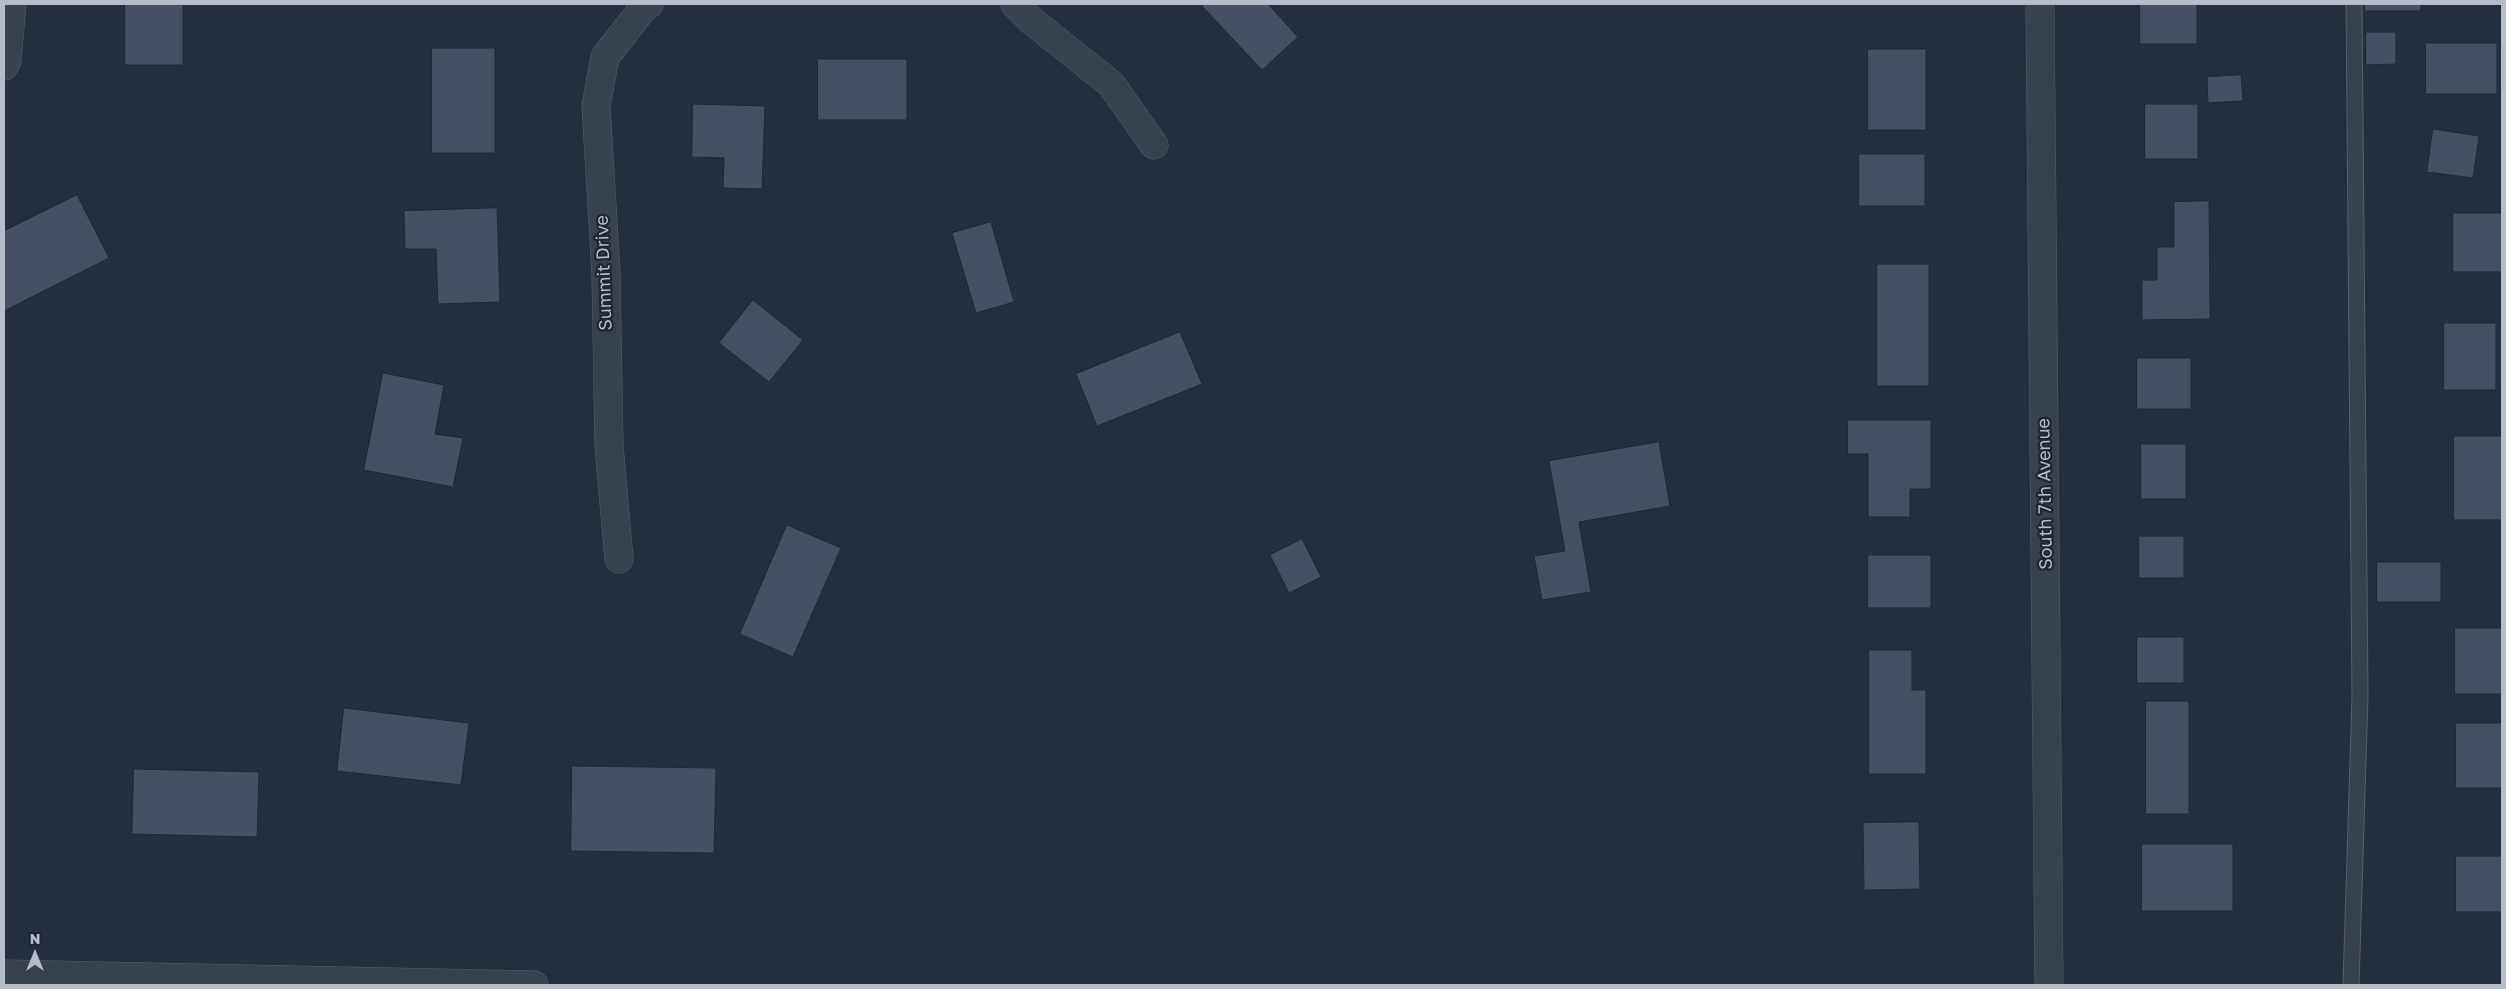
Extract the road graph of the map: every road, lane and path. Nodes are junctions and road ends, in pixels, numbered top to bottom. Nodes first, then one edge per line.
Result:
1 (12, 4) edge
2 (649, 4) edge
3 (1015, 4) edge
4 (2040, 4) edge
5 (2354, 4) edge
6 (4, 66) edge
7 (1154, 145) dead end
8 (619, 559) dead end
9 (4, 974) edge
10 (534, 985) edge
11 (2050, 985) edge
12 (2351, 985) edge

1 - 6 street
2 - 8 street, Summit Drive
3 - 7 street
4 - 11 street, South 7th Avenue
5 - 12 lane
9 - 10 street

